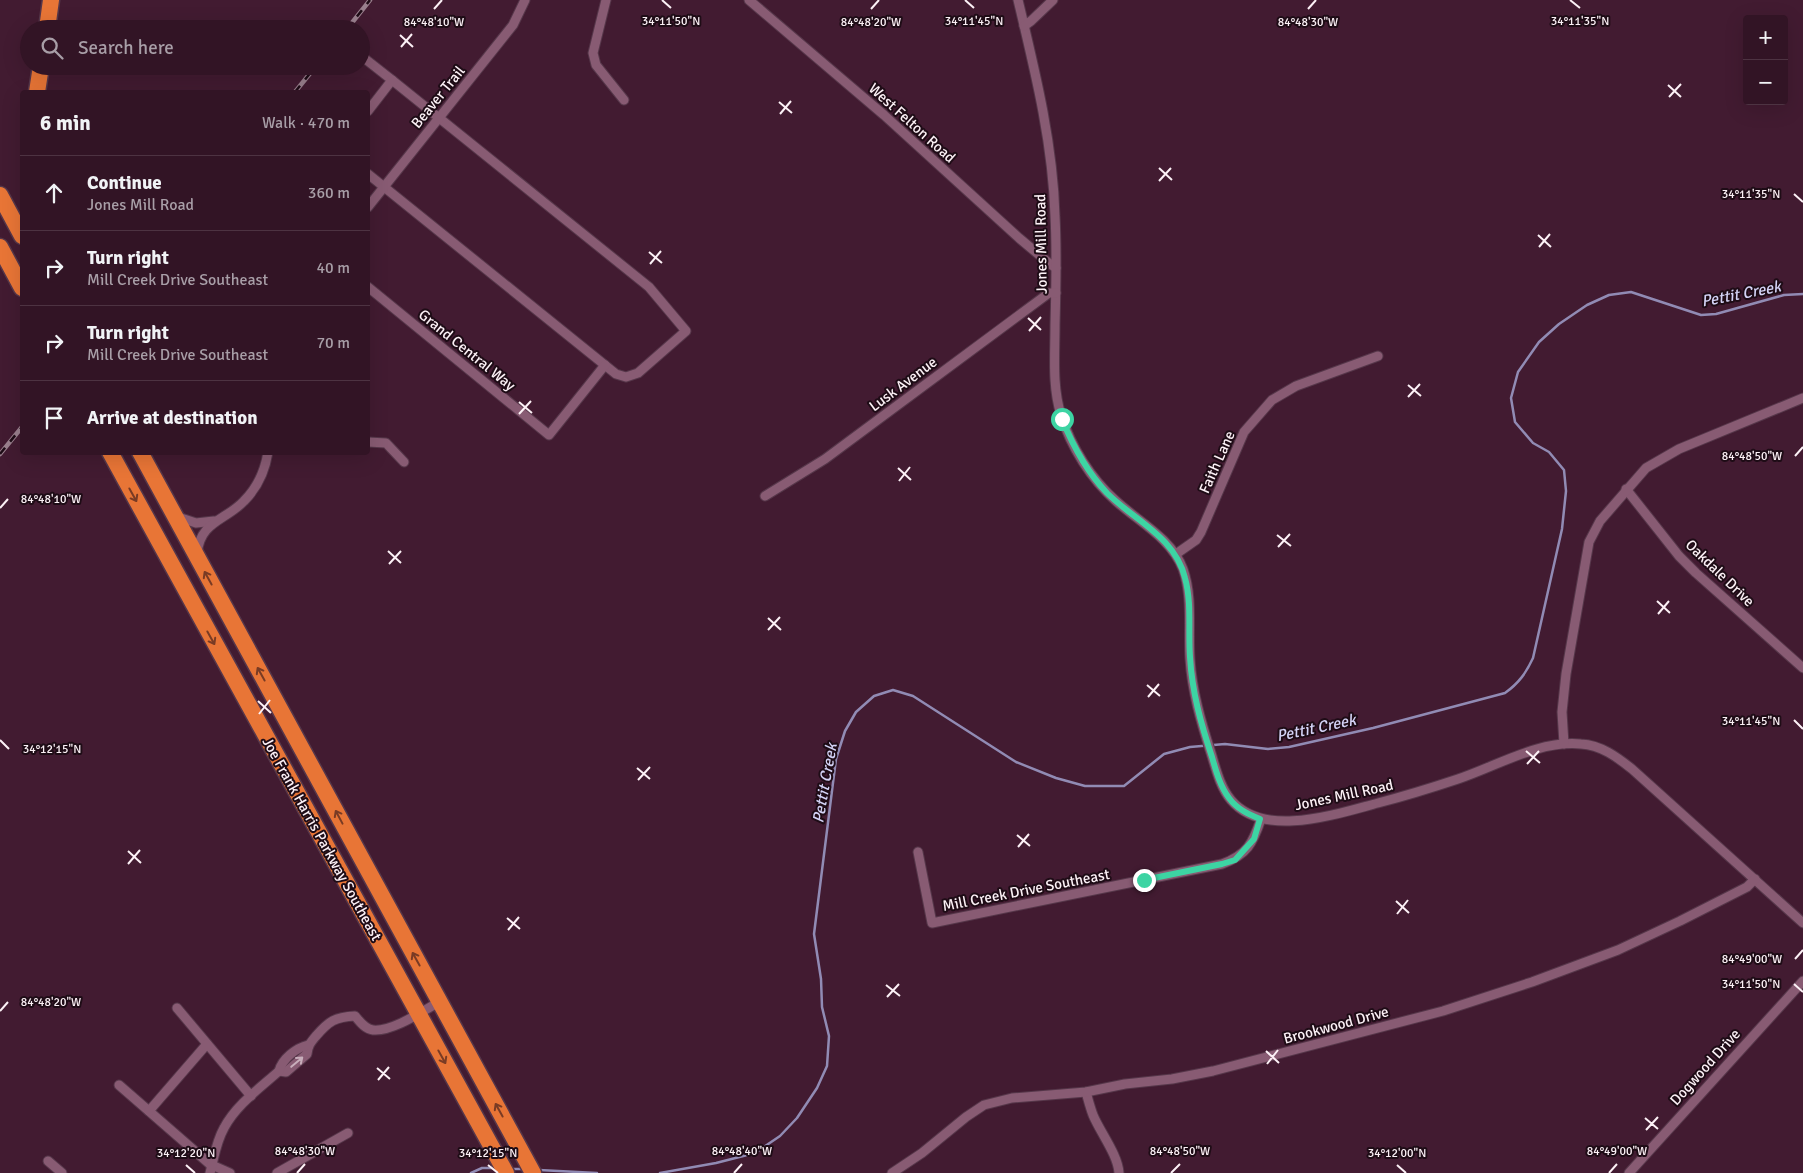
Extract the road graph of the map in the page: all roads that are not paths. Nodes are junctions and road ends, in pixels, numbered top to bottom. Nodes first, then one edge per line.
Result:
1 (51, 0) edge
2 (525, 0) edge
3 (606, 0) edge
4 (749, 0) edge
5 (1018, 0) edge
6 (1053, 0) edge
7 (48, 20) edge
8 (1024, 26) junction
9 (370, 63) edge
10 (40, 75) edge
11 (392, 80) junction
12 (37, 90) edge
13 (624, 100) dead end
14 (370, 108) edge
15 (440, 117) junction
16 (370, 176) edge
17 (384, 187) junction
18 (0, 195) edge
19 (370, 204) edge
20 (20, 232) edge
21 (0, 247) edge
22 (0, 258) edge
23 (1056, 268) junction
24 (15, 274) junction
25 (20, 284) edge
26 (370, 288) edge
27 (1056, 293) junction
28 (1378, 356) dead end
29 (605, 365) junction
30 (1803, 398) edge
31 (370, 442) edge
32 (112, 455) edge
33 (142, 455) edge
34 (267, 455) edge
35 (404, 462) dead end
36 (1626, 489) junction
37 (765, 496) dead end
38 (174, 515) junction
39 (216, 520) junction
40 (1176, 554) junction
41 (197, 557) junction
42 (1803, 668) edge
43 (1564, 744) junction
44 (1260, 819) junction
45 (918, 852) dead end
46 (1756, 879) junction
47 (1803, 923) edge
48 (1803, 981) edge
49 (440, 1002) junction
50 (177, 1008) dead end
51 (418, 1014) junction
52 (207, 1044) junction
53 (119, 1085) dead end
54 (1086, 1092) junction
55 (251, 1096) junction
56 (149, 1111) junction
57 (348, 1133) dead end
58 (48, 1161) dead end
59 (212, 1168) edge
60 (62, 1173) edge
61 (230, 1173) edge
62 (277, 1173) edge
63 (506, 1173) edge
64 (534, 1173) edge
65 (892, 1173) edge
66 (1118, 1173) edge
67 (1629, 1173) edge

1 - 7 highway
2 - 15 street, Beaver Trail
3 - 13 street
4 - 23 street, West Felton Road
5 - 8 street, Jones Mill Road
6 - 8 street
8 - 23 street, Jones Mill Road
9 - 11 street
10 - 12 highway
11 - 14 street
11 - 15 street
15 - 17 street, Beaver Trail
15 - 29 street
16 - 17 street
17 - 19 street, Beaver Trail
17 - 29 street
18 - 20 highway
21 - 24 highway
22 - 24 highway
23 - 27 street, Jones Mill Road
24 - 25 highway
26 - 29 street, Grand Central Way
27 - 37 street, Lusk Avenue
27 - 40 street, Jones Mill Road
28 - 40 street, Faith Lane
30 - 36 street
31 - 35 street
32 -> 51 highway, Joe Frank Harris Parkway Southeast
33 - 38 highway, Joe Frank Harris Parkway Southeast
34 - 39 street
36 - 42 street, Oakdale Drive
36 - 43 street
38 - 39 street
38 - 41 highway, Joe Frank Harris Parkway Southeast
39 - 41 street
40 - 44 street, Jones Mill Road
49 -> 41 highway, Joe Frank Harris Parkway Southeast
43 - 44 street, Jones Mill Road
43 - 46 street, Jones Mill Road
44 - 45 street, Mill Creek Drive Southeast
46 - 47 street, Jones Mill Road
46 - 54 street, Brookwood Drive
48 - 67 street, Dogwood Drive
49 - 51 street
64 -> 49 highway, Joe Frank Harris Parkway Southeast
50 - 52 street
51 - 55 street
51 -> 63 highway, Joe Frank Harris Parkway Southeast
52 - 55 street
52 - 56 street
53 - 56 street
54 - 65 street, Brookwood Drive
54 - 66 street
55 - 59 street
56 - 59 street
57 - 62 street
58 - 60 street
59 - 61 street

